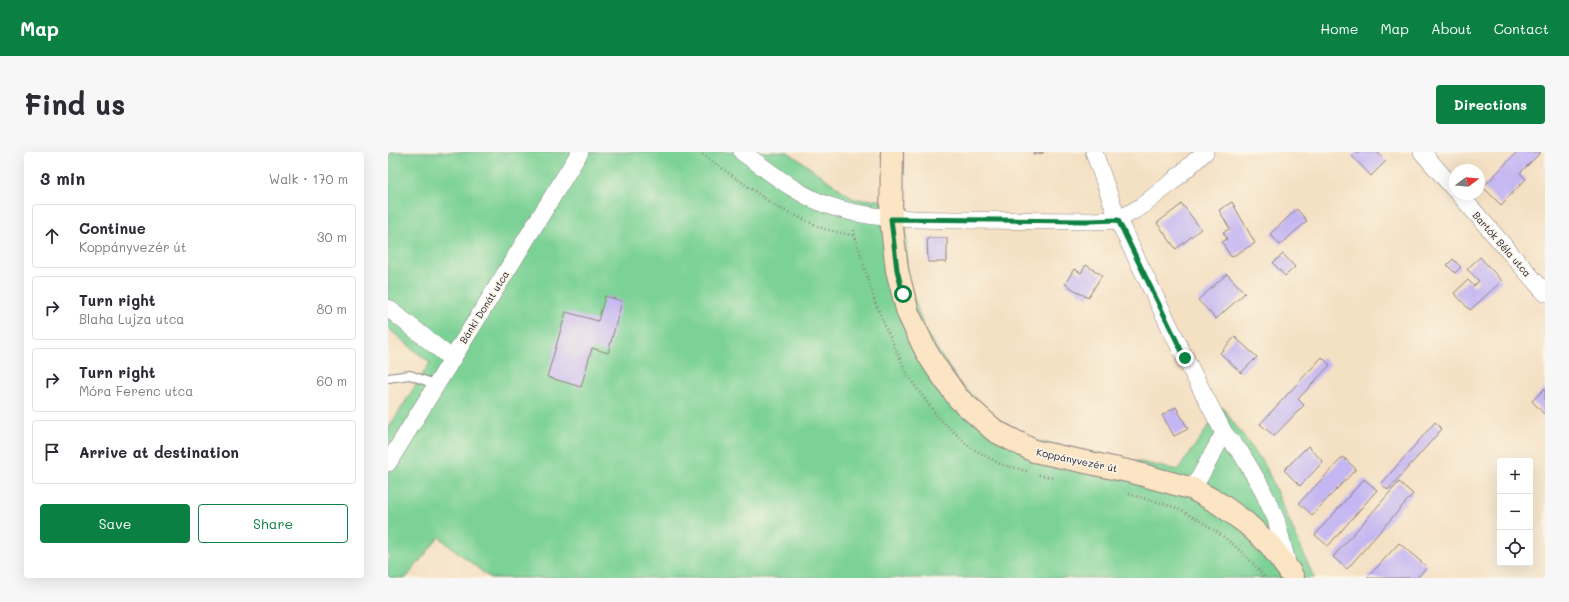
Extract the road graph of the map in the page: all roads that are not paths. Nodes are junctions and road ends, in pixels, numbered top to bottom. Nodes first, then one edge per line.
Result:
1 (580, 152) edge
2 (742, 152) edge
3 (892, 152) edge
4 (1094, 152) edge
5 (1205, 152) edge
6 (1422, 152) edge
7 (1449, 183) edge
8 (1464, 200) edge
9 (891, 219) junction
10 (1118, 220) junction
11 (1545, 294) edge
12 (388, 308) edge
13 (452, 359) junction
14 (388, 378) edge
15 (437, 385) junction
16 (1224, 433) junction
17 (388, 463) edge
18 (1193, 489) junction
19 (1291, 575) edge

1 - 13 street, Bánki Donát utca
2 - 9 street
3 - 9 street, Koppányvezér út
4 - 10 street
5 - 10 street
6 - 7 street
8 - 11 street, Bartók Béla utca
9 - 10 street
9 - 18 street, Koppányvezér út
10 - 16 street
12 - 13 street
13 - 15 street, Bánki Donát utca
14 - 15 lane
15 - 17 street, Bánki Donát utca
16 - 18 street
16 - 19 street
18 - 19 street, Koppányvezér út

